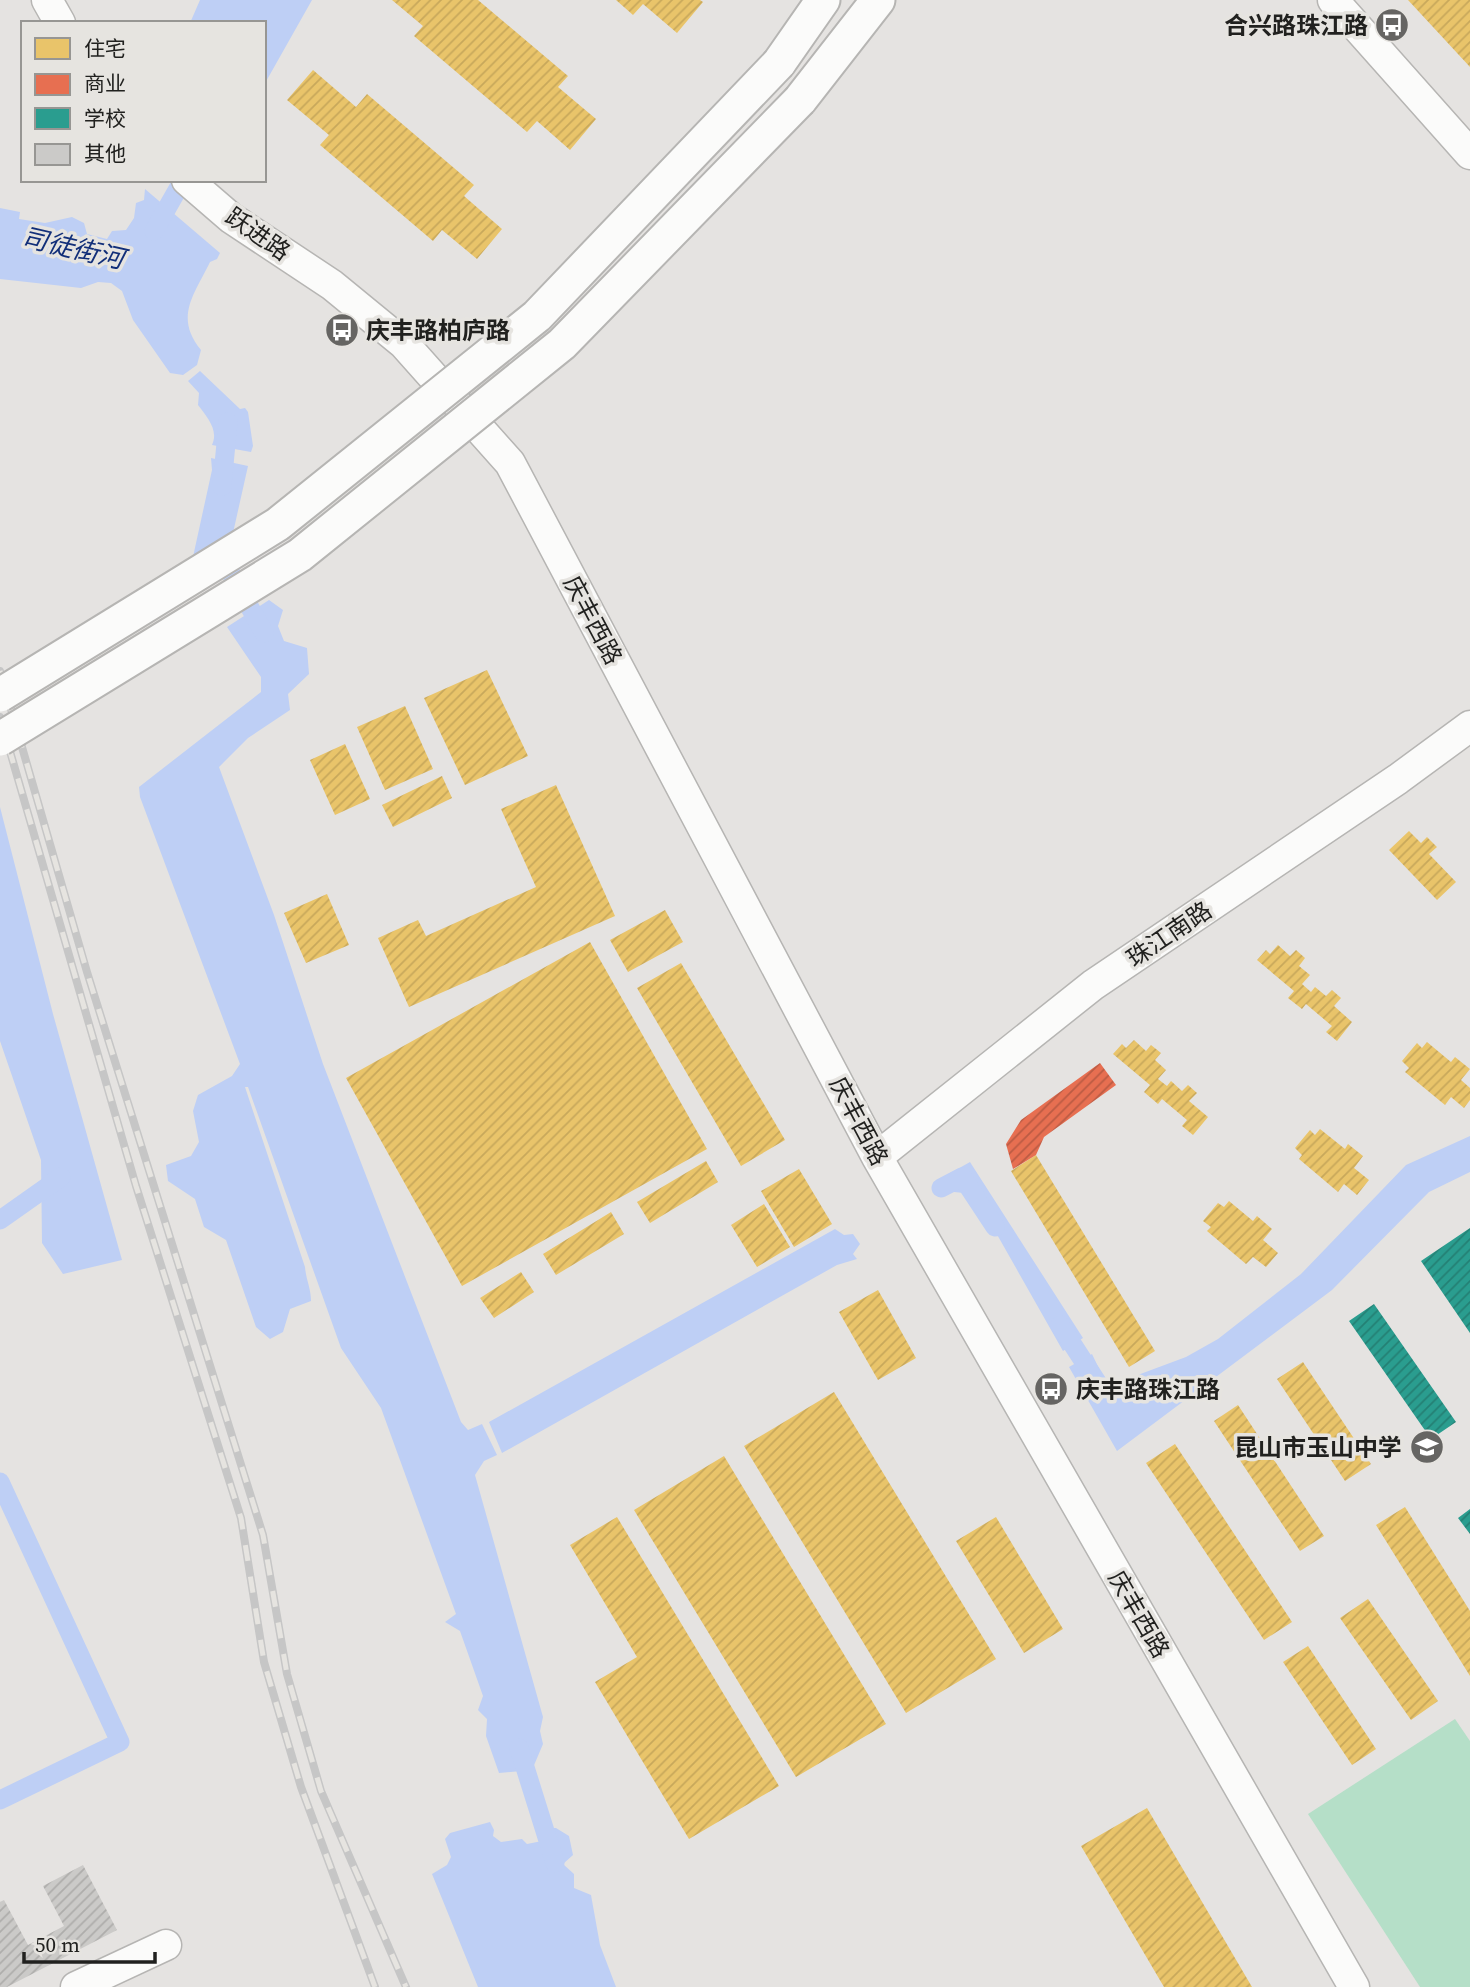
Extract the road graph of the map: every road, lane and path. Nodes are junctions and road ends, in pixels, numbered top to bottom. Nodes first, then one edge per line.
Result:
1 (47, 0) edge
2 (823, 0) edge
3 (878, 0) edge
4 (1334, 0) edge
5 (59, 21) edge
6 (1470, 154) edge
7 (189, 182) edge
8 (332, 285) joint
9 (0, 695) edge
10 (1470, 726) edge
11 (0, 739) edge
12 (877, 1157) junction
13 (166, 1944) dead end
14 (76, 1987) edge
15 (1354, 1987) edge

1 - 5 street
2 - 9 main road, bridge
3 - 11 main road, bridge
4 - 6 street
7 - 8 street, 跃进路
8 - 12 street, 庆丰西路
10 - 12 street, 珠江南路
12 - 15 street, 庆丰西路
13 - 14 street

